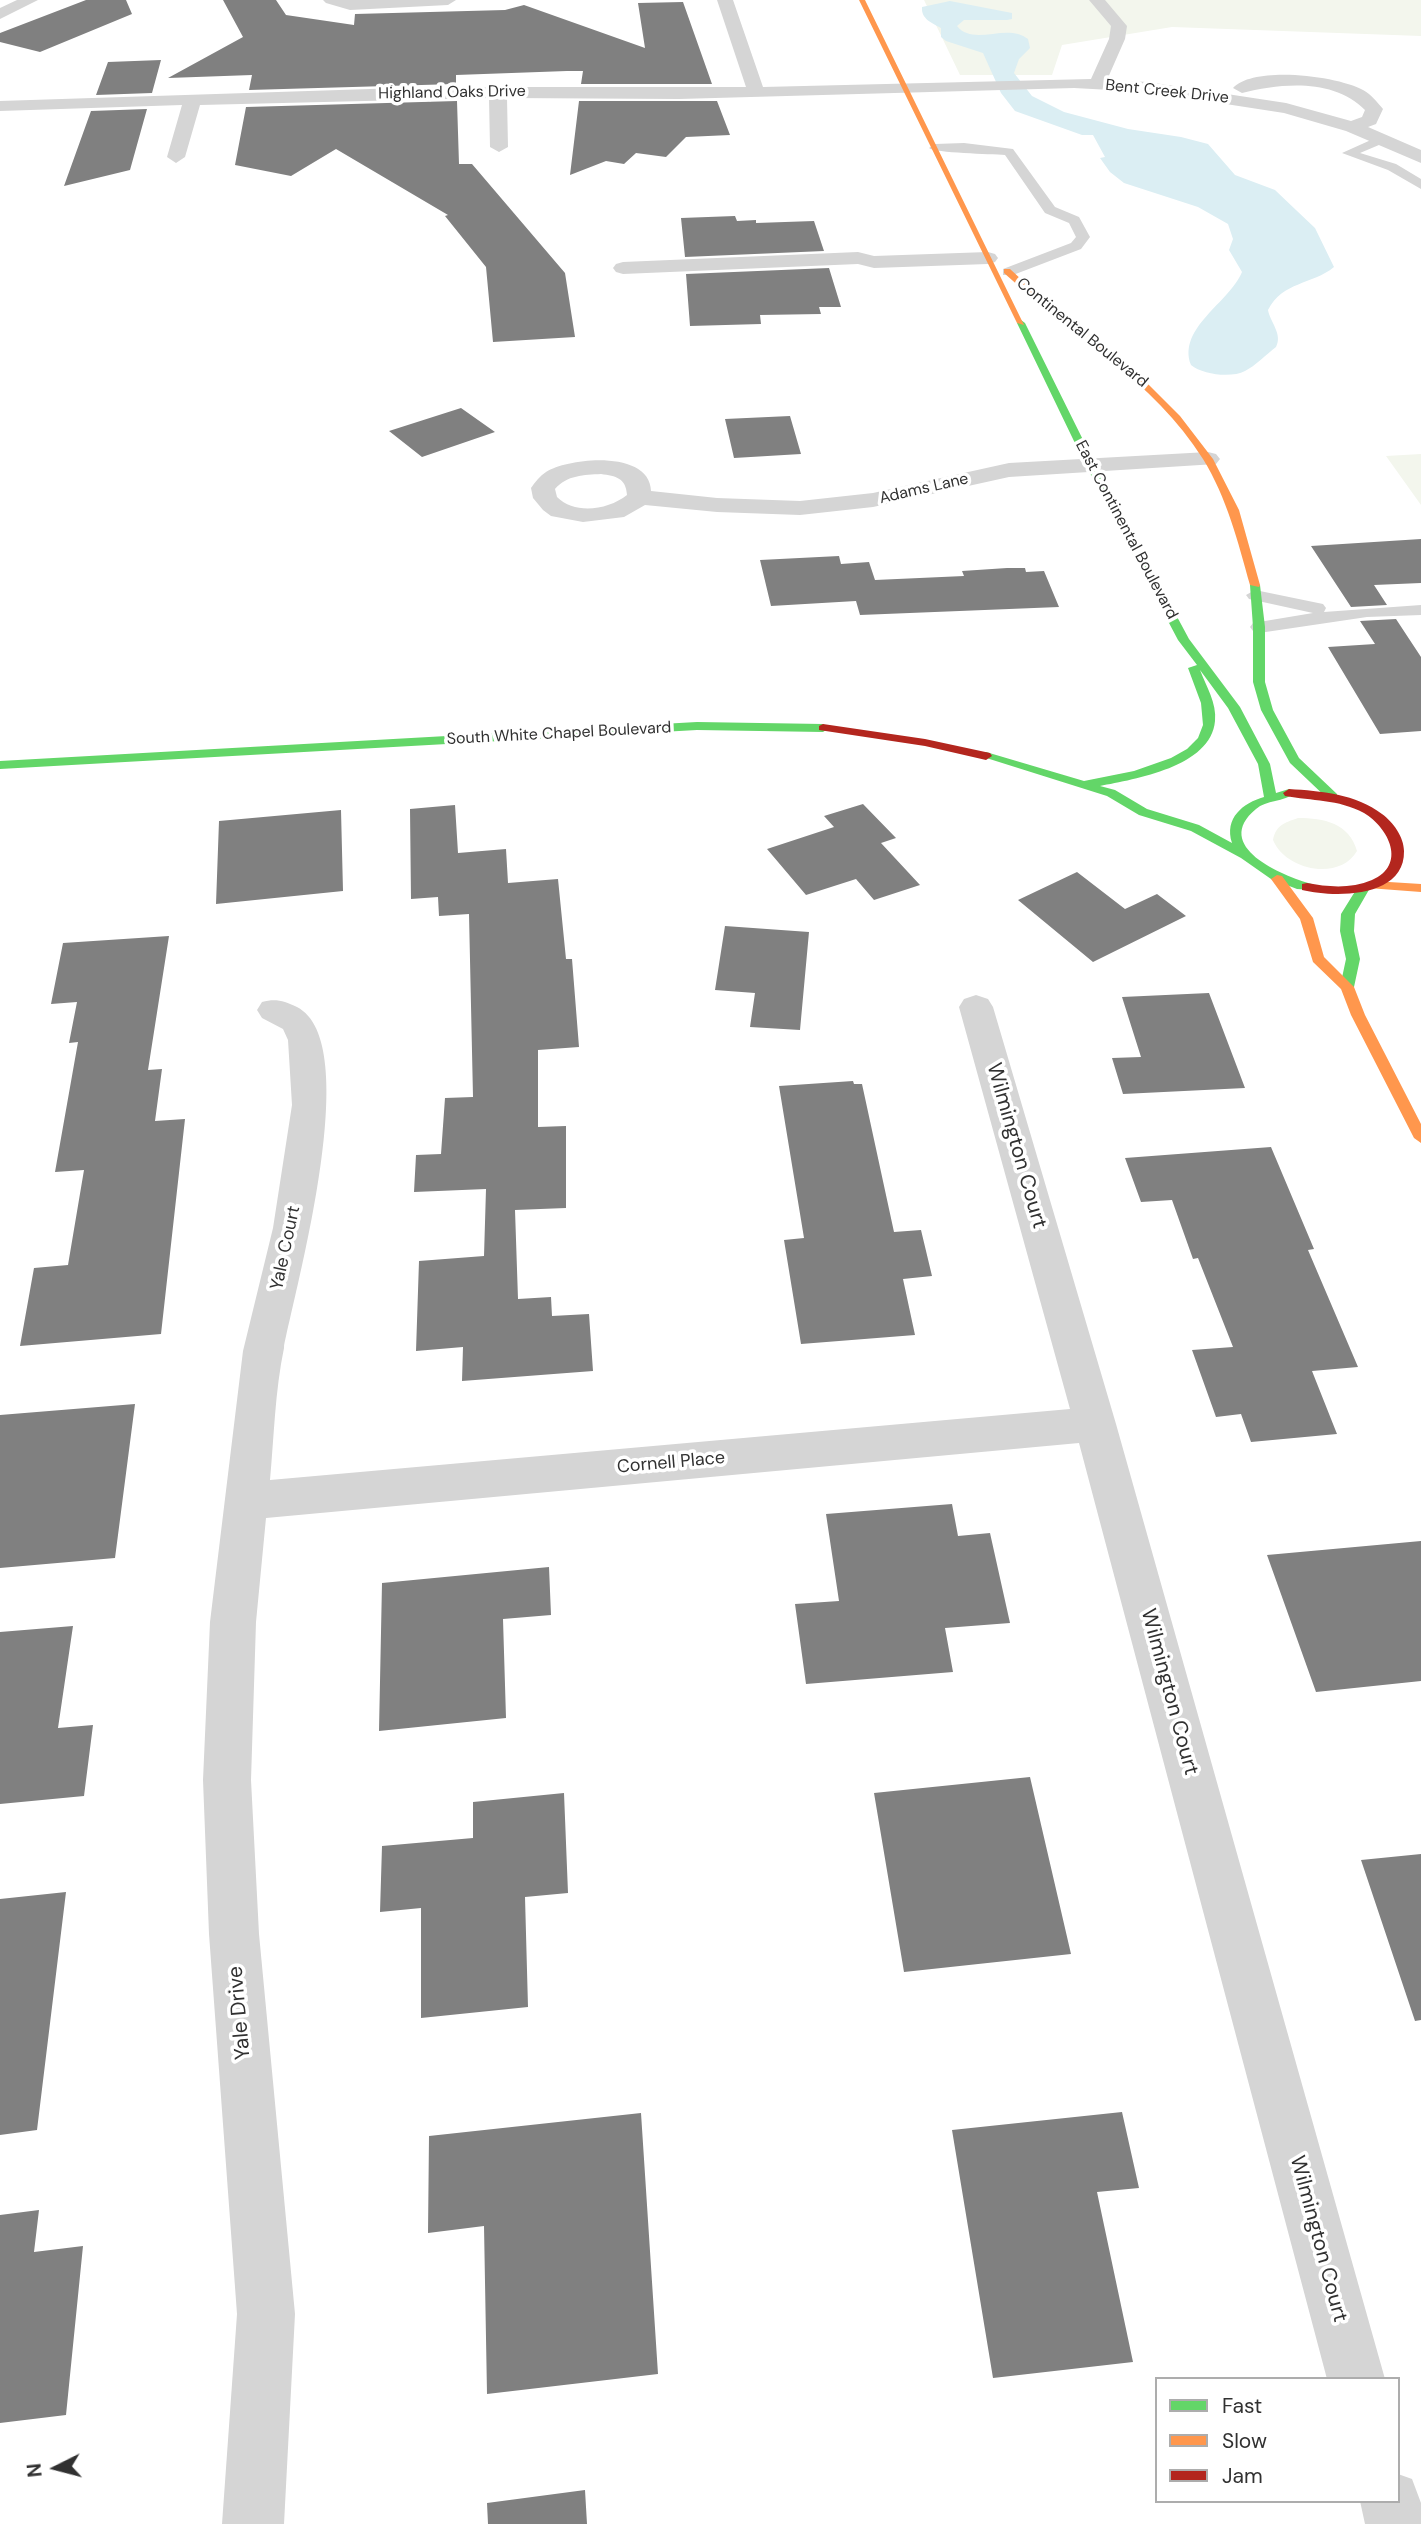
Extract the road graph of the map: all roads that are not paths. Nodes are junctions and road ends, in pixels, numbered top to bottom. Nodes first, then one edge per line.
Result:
1 (29, 0) edge
2 (331, 0) edge
3 (448, 0) edge
4 (725, 0) edge
5 (862, 0) edge
6 (1097, 0) edge
7 (0, 15) edge
8 (1097, 84) junction
9 (903, 88) junction
10 (498, 91) junction
11 (755, 92) junction
12 (1225, 97) junction
13 (192, 100) junction
14 (0, 106) edge
15 (1352, 127) junction
16 (1382, 139) junction
17 (499, 147) dead end
18 (934, 148) junction
19 (176, 157) dead end
20 (1421, 157) edge
21 (1421, 185) edge
22 (985, 253) junction
23 (623, 268) dead end
24 (1008, 272) junction
25 (1208, 459) junction
26 (1091, 466) junction
27 (639, 497) dead end
28 (1255, 595) junction
29 (1421, 610) edge
30 (1367, 612) junction
31 (1259, 628) junction
32 (1184, 640) junction
33 (0, 765) edge
34 (1084, 785) junction
35 (1111, 793) junction
36 (1144, 794) dead end
37 (1270, 796) junction
38 (1333, 797) junction
39 (1252, 804) junction
40 (1227, 806) dead end
41 (1394, 836) junction
42 (1245, 855) junction
43 (1416, 858) dead end
44 (1277, 879) junction
45 (1369, 887) junction
46 (1421, 888) edge
47 (1347, 987) junction
48 (976, 1007) dead end
49 (274, 1010) dead end
50 (1421, 1138) edge
51 (1095, 1424) junction
52 (246, 1501) junction
53 (1355, 2377) edge
54 (1391, 2503) edge
55 (253, 2524) edge
56 (1396, 2524) edge

1 - 7 street
2 - 3 street
4 - 11 street
5 - 9 main road, East Continental Boulevard
6 - 8 street
8 - 9 street, Bent Creek Drive
8 - 12 street, Bent Creek Drive
9 - 11 street, Highland Oaks Drive
9 - 18 main road, East Continental Boulevard
10 - 11 street, Highland Oaks Drive
10 - 13 street, Highland Oaks Drive
10 - 17 street
12 - 15 street, Bent Creek Drive
12 - 15 street
13 - 14 street, Highland Oaks Drive
13 - 19 street
15 - 16 street, Bent Creek Drive
16 - 20 street, Bent Creek Drive
16 - 21 lane
18 - 22 main road, East Continental Boulevard
18 - 24 lane
22 - 23 street
22 - 24 main road, Continental Boulevard
22 - 26 main road, East Continental Boulevard
24 - 25 main road, Continental Boulevard
25 - 26 street, Adams Lane
25 - 28 main road, Continental Boulevard
26 - 27 street, Adams Lane
26 - 32 main road, East Continental Boulevard
28 - 30 lane
28 - 31 main road, Continental Boulevard
29 - 30 lane
30 - 31 lane
31 - 38 main road, Continental Boulevard
32 - 34 main road
32 - 37 main road, East Continental Boulevard
33 - 34 main road, South White Chapel Boulevard
34 - 35 main road, South White Chapel Boulevard
35 - 36 main road, South White Chapel Boulevard
35 - 42 main road, South White Chapel Boulevard
37 - 38 main road
37 - 39 main road
38 - 41 main road
39 - 40 main road
39 - 42 main road
41 - 43 main road
41 - 45 main road
42 - 44 main road
44 - 45 main road
44 - 47 main road
45 - 46 main road
45 - 47 main road
47 - 50 main road
48 - 51 street, Wilmington Court
49 - 52 street, Yale Court
51 - 52 street, Cornell Place
51 - 53 street, Wilmington Court
52 - 55 street, Yale Drive
54 - 56 street

